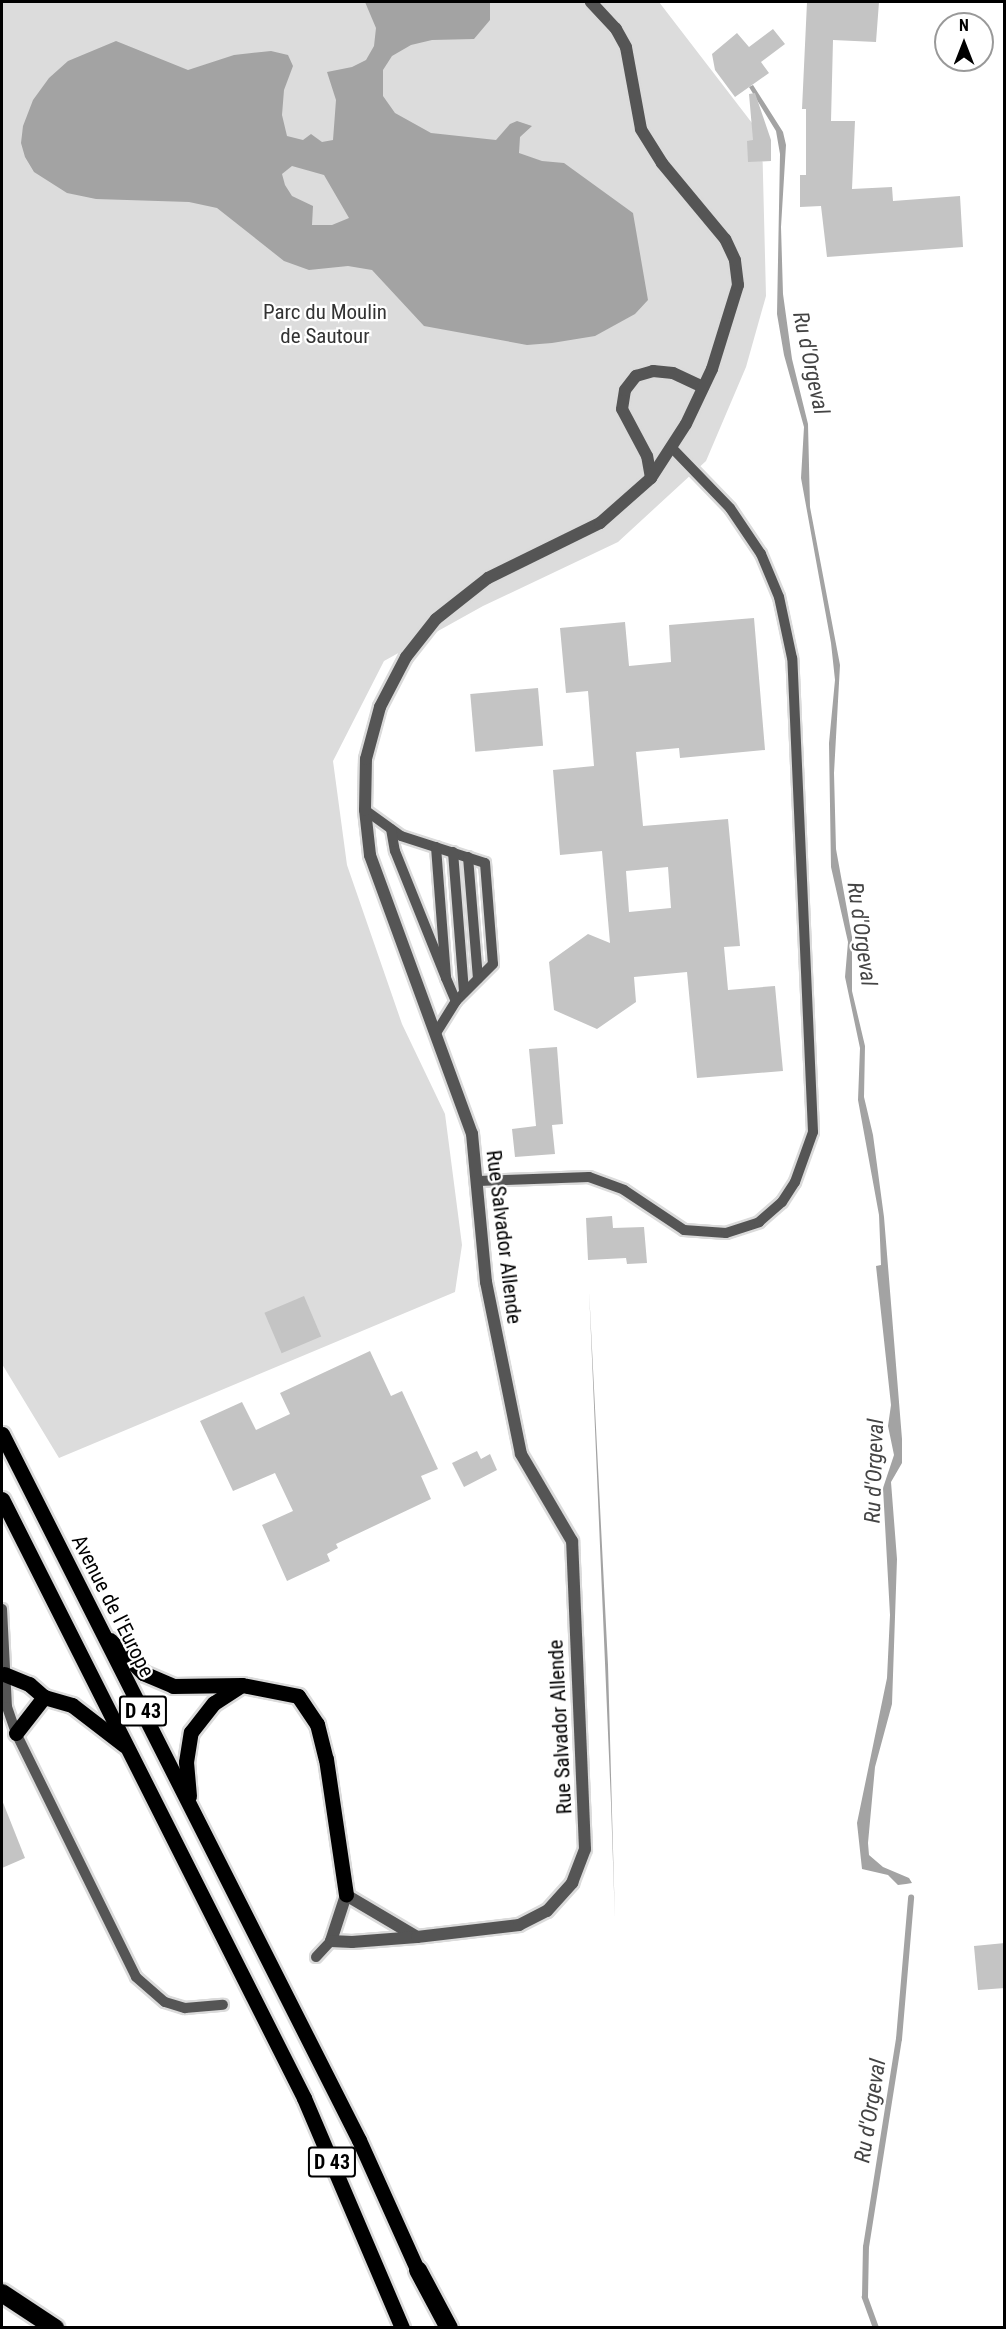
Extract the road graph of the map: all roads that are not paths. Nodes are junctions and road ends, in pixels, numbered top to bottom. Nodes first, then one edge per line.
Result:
1 (591, 2) edge
2 (703, 387) junction
3 (671, 447) junction
4 (651, 478) junction
5 (364, 810) junction
6 (391, 829) junction
7 (436, 847) junction
8 (453, 852) junction
9 (468, 857) junction
10 (446, 978) junction
11 (478, 979) junction
12 (464, 992) junction
13 (456, 1001) junction
14 (437, 1032) junction
15 (478, 1181) junction
16 (2, 1434) edge
17 (2, 1499) edge
18 (2, 1609) edge
19 (104, 1634) junction
20 (4, 1674) junction
21 (242, 1685) junction
22 (44, 1696) junction
23 (16, 1733) junction
24 (130, 1751) junction
25 (190, 1805) junction
26 (346, 1895) junction
27 (417, 1936) junction
28 (331, 1941) junction
29 (316, 1957) dead end
30 (223, 2005) dead end
31 (418, 2270) junction
32 (2, 2293) edge
33 (55, 2328) edge
34 (402, 2328) edge
35 (441, 2328) edge
36 (449, 2328) edge

1 - 2 street, Rue Salvador Allende
2 - 3 street, Rue Salvador Allende
2 - 4 street
3 - 4 street, Rue Salvador Allende
3 - 15 lane
4 - 5 street, Rue Salvador Allende
5 - 6 lane
5 - 14 street, Rue Salvador Allende
6 - 7 lane
6 - 10 lane
7 - 8 lane
7 - 10 lane
8 - 9 lane
8 - 12 lane
9 - 11 lane
9 - 11 lane
10 - 13 lane
11 - 12 lane
12 - 13 lane
13 - 14 lane
14 - 15 street, Rue Salvador Allende
15 - 27 street, Rue Salvador Allende
16 - 19 main road, Avenue de l'Europe / D 43
17 - 24 main road, D 43
18 - 20 lane
19 - 21 main road
19 - 25 main road, Avenue de l'Europe / D 43
20 - 22 main road
20 - 23 lane
21 - 25 main road
21 - 26 main road
22 - 23 main road
22 - 24 main road
23 - 30 lane
24 - 34 main road, D 43
25 - 31 main road, Avenue de l'Europe / D 43
26 - 27 street
26 - 28 street
27 - 28 street, Rue Salvador Allende
28 - 29 lane
31 - 35 main road, D 43
31 - 36 highway
32 - 33 highway

